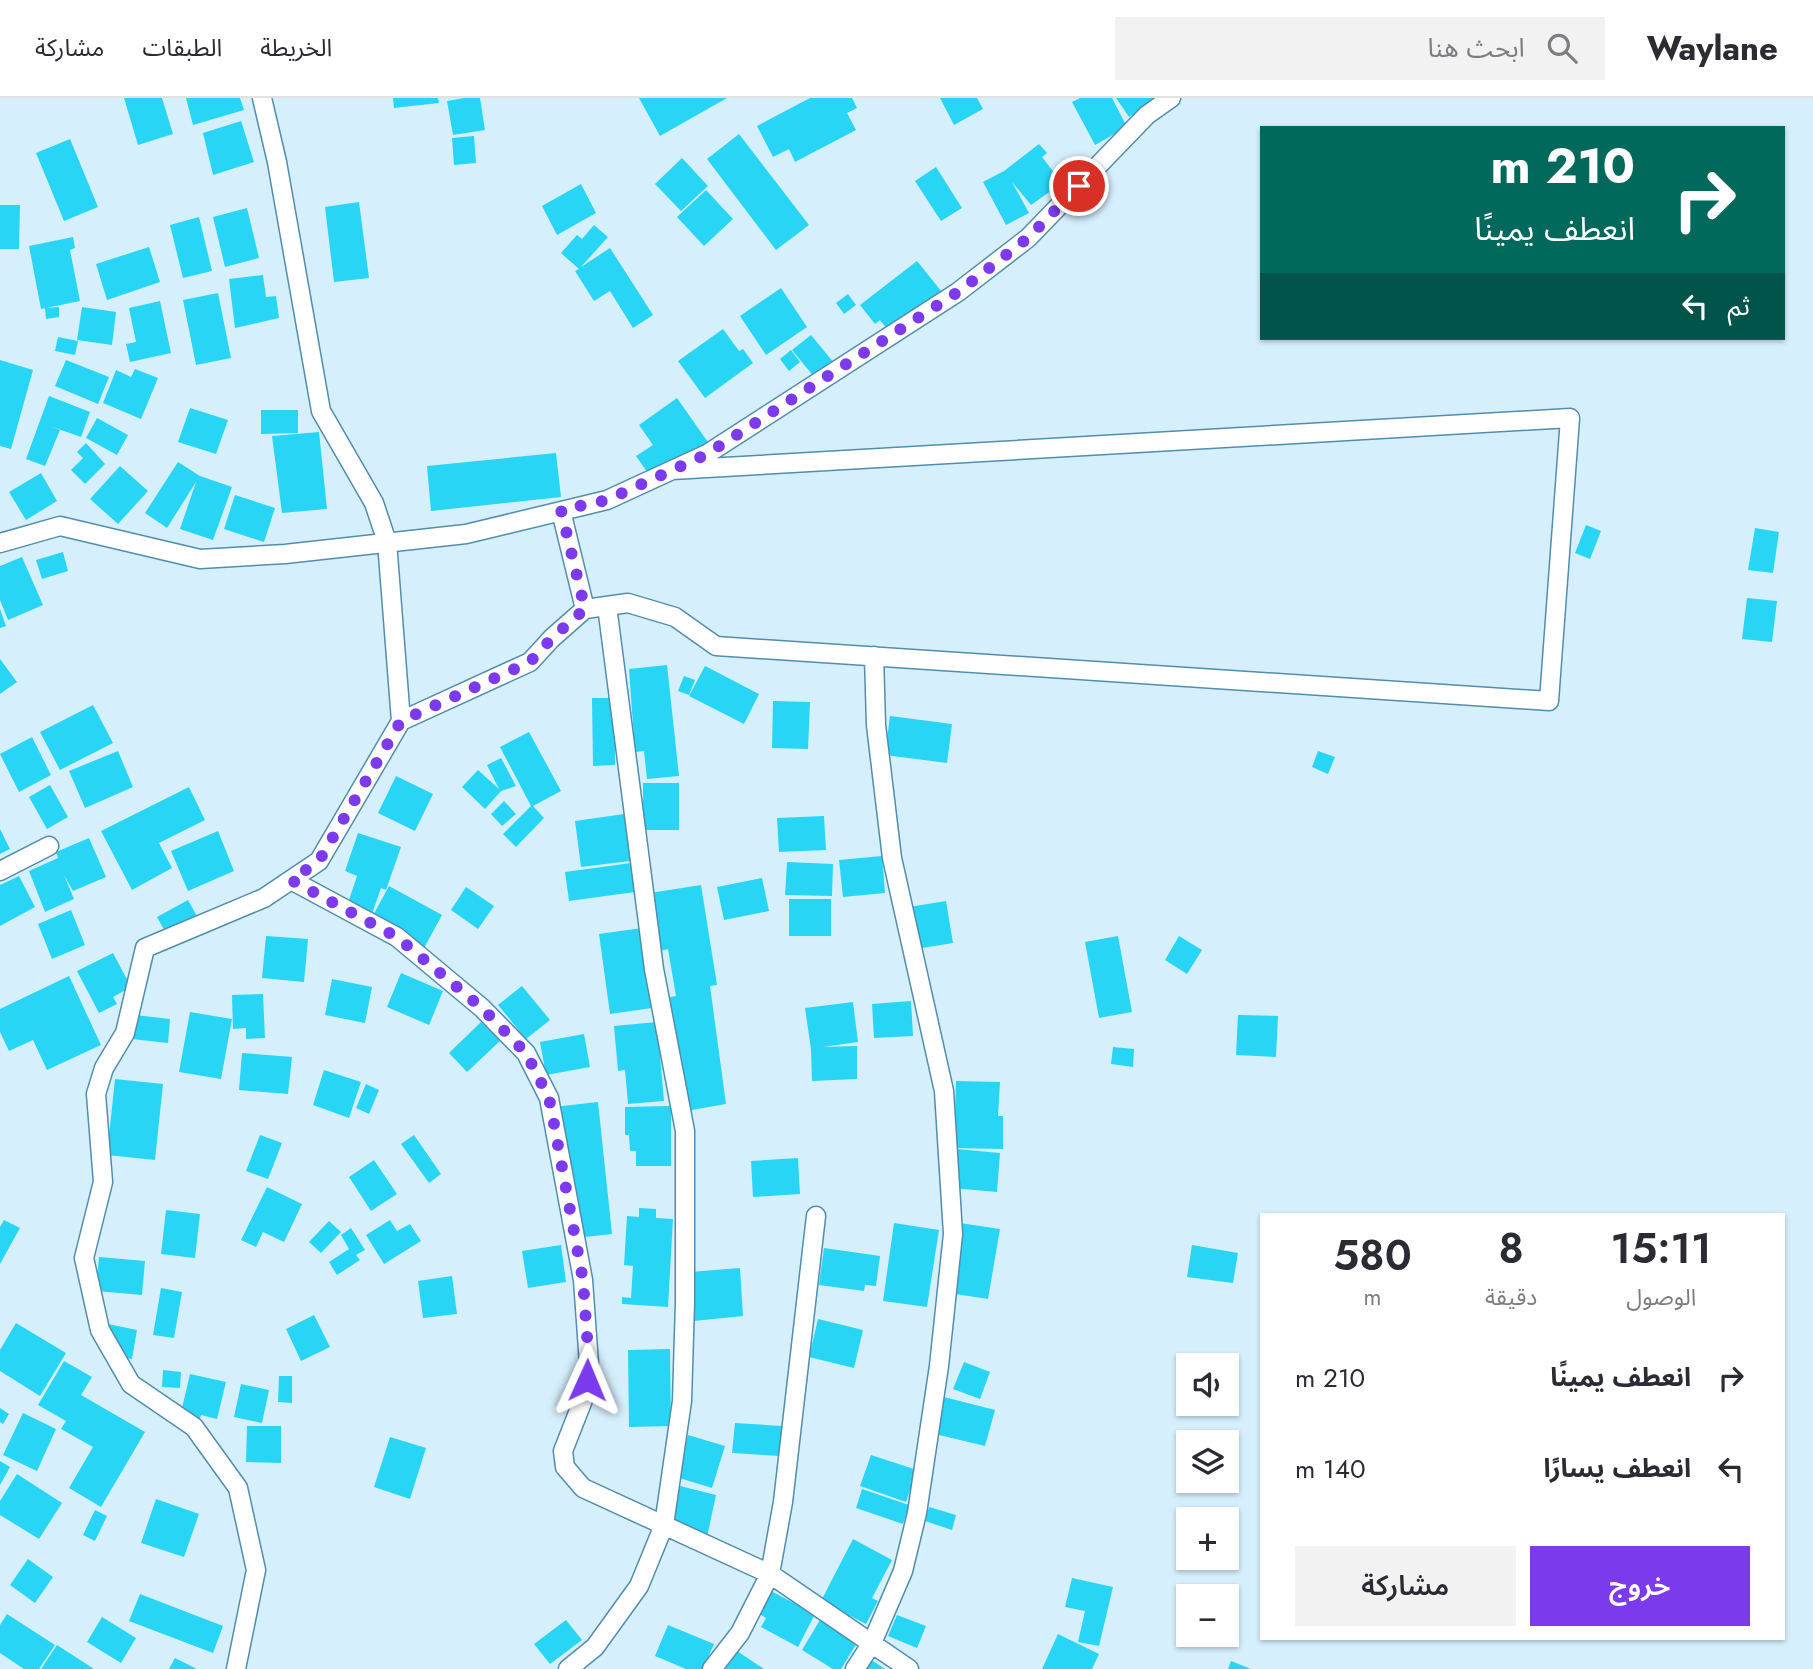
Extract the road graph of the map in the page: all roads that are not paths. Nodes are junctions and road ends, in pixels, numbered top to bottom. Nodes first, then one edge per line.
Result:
1 (262, 98) edge
2 (1171, 98) edge
3 (672, 470) junction
4 (561, 510) junction
5 (387, 542) junction
6 (0, 543) edge
7 (607, 606) junction
8 (585, 609) junction
9 (874, 656) junction
10 (401, 721) junction
11 (49, 846) dead end
12 (0, 871) edge
13 (291, 880) junction
14 (816, 1216) dead end
15 (664, 1525) junction
16 (770, 1574) junction
17 (872, 1643) junction
18 (236, 1669) edge
19 (568, 1669) edge
20 (712, 1669) edge
21 (855, 1669) edge
22 (909, 1669) edge

1 - 5 street
2 - 3 street
3 - 4 street
3 - 9 street
4 - 5 street
4 - 8 street
5 - 6 street
5 - 10 street
7 - 8 street
7 - 9 street
7 - 15 street
8 - 10 street
9 - 17 street
10 - 13 street
11 - 12 street
13 - 15 street
13 - 18 street
14 - 16 street
15 - 16 street
15 - 19 street
16 - 17 street
16 - 20 street
17 - 21 street
17 - 22 street

